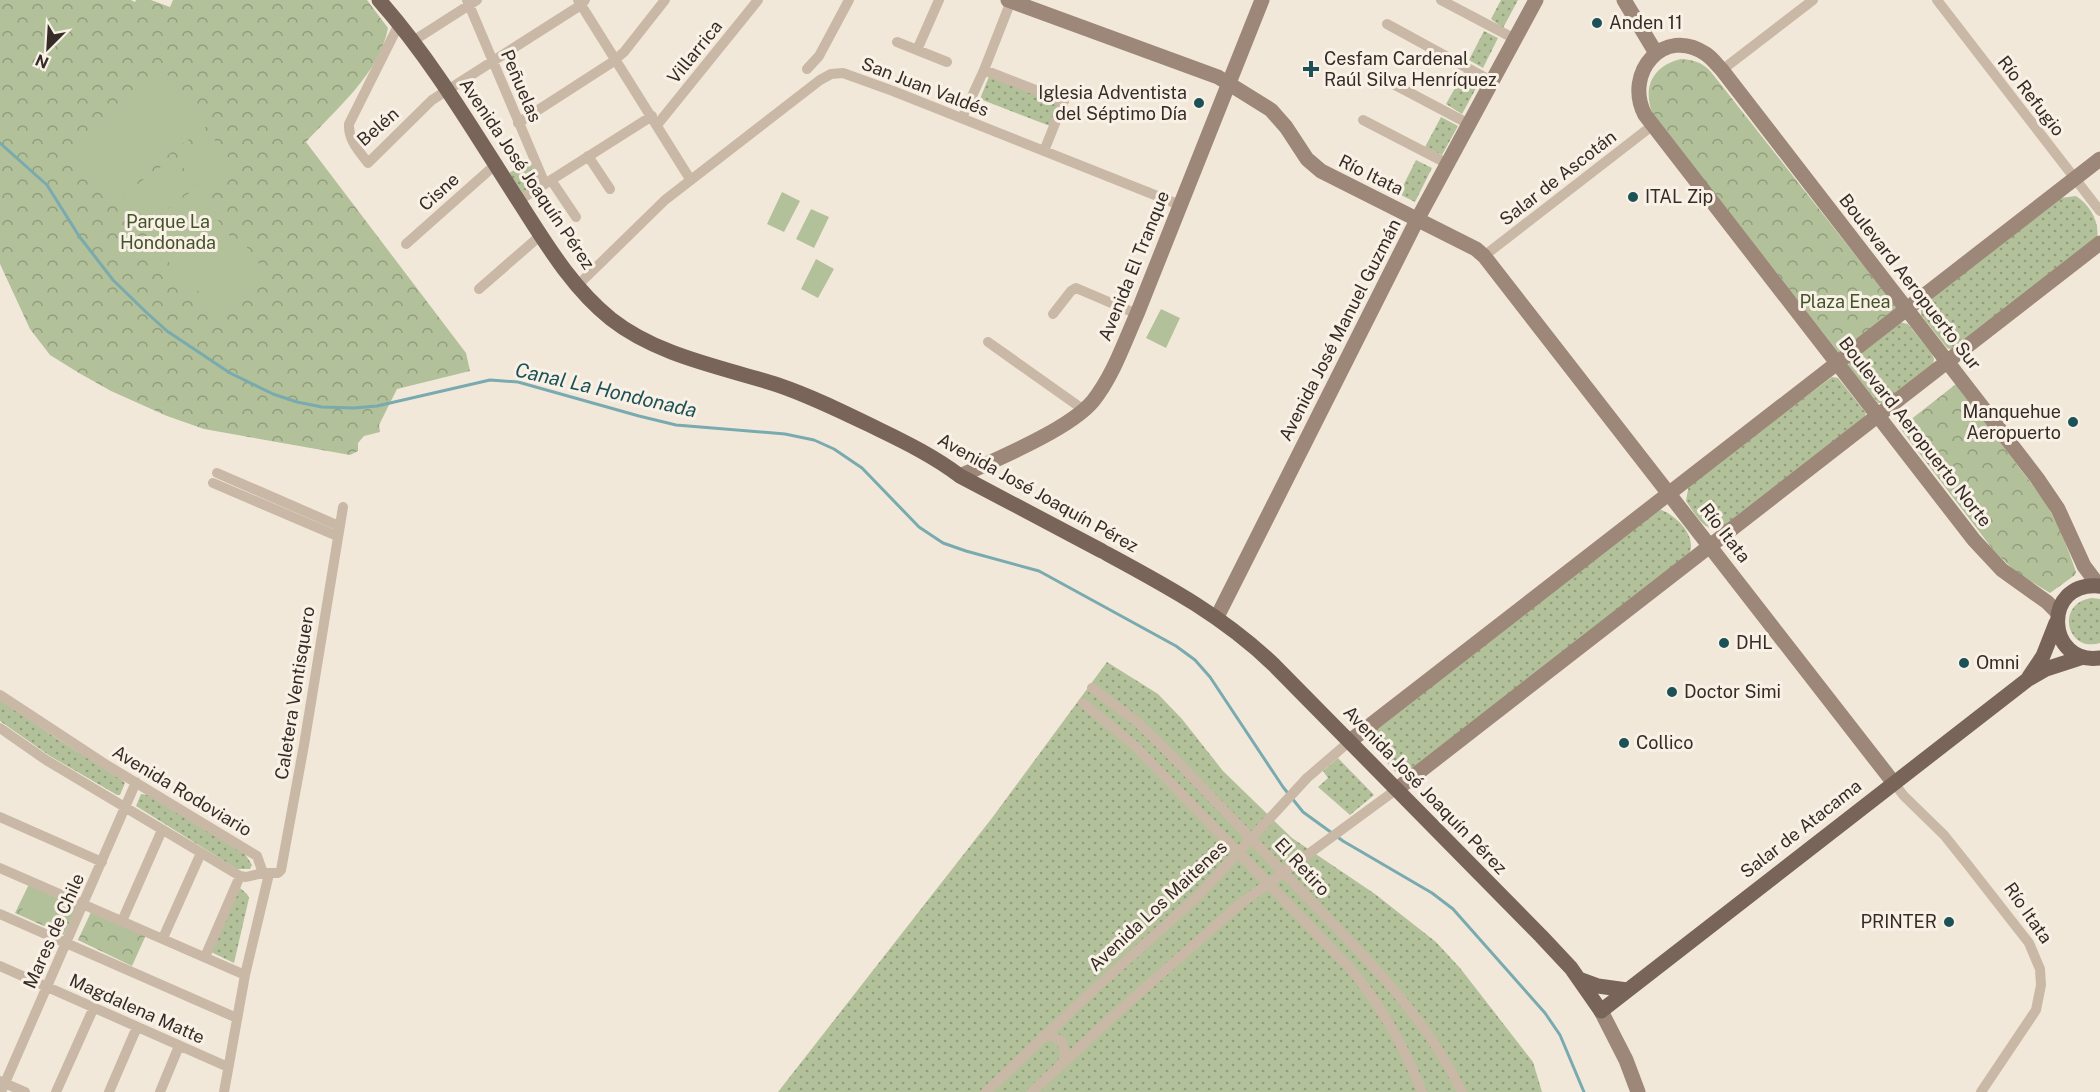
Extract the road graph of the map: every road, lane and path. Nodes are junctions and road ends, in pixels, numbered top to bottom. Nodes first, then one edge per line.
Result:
1 (379, 0) edge
2 (665, 0) edge
3 (758, 0) edge
4 (849, 0) edge
5 (939, 0) edge
6 (1262, 0) edge
7 (1536, 0) edge
8 (1624, 0) edge
9 (1813, 0) edge
10 (1937, 0) edge
11 (1009, 1) edge
12 (1446, 1) edge
13 (471, 2) edge
14 (582, 2) edge
15 (1030, 4) edge
16 (399, 24) junction
17 (1386, 24) dead end
18 (1515, 39) junction
19 (413, 41) junction
20 (897, 42) dead end
21 (917, 50) junction
22 (1656, 53) junction
23 (615, 60) junction
24 (947, 62) dead end
25 (493, 63) junction
26 (807, 69) dead end
27 (984, 70) junction
28 (1722, 70) junction
29 (1380, 77) dead end
30 (1493, 82) junction
31 (1229, 84) junction
32 (447, 90) junction
33 (962, 118) junction
34 (654, 120) junction
35 (1363, 120) dead end
36 (518, 123) junction
37 (1469, 124) junction
38 (1653, 125) junction
39 (1044, 151) junction
40 (588, 156) junction
41 (2100, 159) edge
42 (1448, 164) junction
43 (495, 165) junction
44 (2074, 178) junction
45 (690, 179) junction
46 (548, 182) junction
47 (610, 189) dead end
48 (518, 201) junction
49 (1180, 205) junction
50 (2100, 211) edge
51 (576, 217) dead end
52 (1418, 220) junction
53 (541, 235) junction
54 (2100, 243) edge
55 (406, 244) dead end
56 (1484, 256) junction
57 (577, 286) junction
58 (479, 289) dead end
59 (1907, 309) junction
60 (1053, 314) dead end
61 (1137, 314) junction
62 (988, 342) dead end
63 (1948, 361) junction
64 (1838, 363) junction
65 (1084, 410) junction
66 (1878, 416) junction
67 (960, 476) junction
68 (220, 481) dead end
69 (1669, 494) junction
70 (343, 507) dead end
71 (338, 531) junction
72 (1711, 545) junction
73 (2100, 586) edge
74 (1217, 616) junction
75 (2057, 618) junction
76 (2091, 658) edge
77 (2100, 670) edge
78 (2027, 680) junction
79 (1092, 688) dead end
80 (0, 695) edge
81 (1112, 702) junction
82 (1083, 703) dead end
83 (1099, 715) junction
84 (0, 728) edge
85 (1350, 741) junction
86 (136, 782) junction
87 (1893, 782) junction
88 (1397, 789) junction
89 (125, 808) junction
90 (0, 818) edge
91 (162, 830) junction
92 (1251, 837) junction
93 (1240, 852) junction
94 (201, 853) junction
95 (102, 862) junction
96 (0, 868) edge
97 (1284, 872) junction
98 (266, 874) junction
99 (240, 876) junction
100 (1268, 882) junction
101 (84, 904) junction
102 (0, 914) edge
103 (122, 921) junction
104 (164, 938) junction
105 (67, 943) junction
106 (205, 957) junction
107 (0, 966) edge
108 (245, 975) junction
109 (1579, 979) junction
110 (47, 987) junction
111 (1627, 990) junction
112 (94, 1007) junction
113 (1601, 1011) junction
114 (237, 1018) junction
115 (137, 1027) junction
116 (1043, 1036) junction
117 (179, 1046) junction
118 (1063, 1063) junction
119 (228, 1067) junction
120 (2, 1085) edge
121 (25, 1092) edge
122 (56, 1092) edge
123 (109, 1092) edge
124 (160, 1092) edge
125 (224, 1092) edge
126 (986, 1092) edge
127 (1032, 1092) edge
128 (1422, 1092) edge
129 (1461, 1092) edge
130 (1638, 1092) edge
131 (1981, 1092) edge

1 - 16 main road, Avenida José Joaquín Pérez
2 - 23 street
3 - 34 street, Villarrica
4 - 26 street
5 - 21 street
6 - 31 street, Avenida El Tranque
7 - 18 street, Avenida José Manuel Guzmán
8 - 22 street
9 - 28 street
10 - 44 street, Río Refugio
11 - 15 street, Río Itata
11 - 27 street
12 - 18 street
13 - 19 street
13 - 25 street, Peñuelas
14 - 23 street
14 - 25 street
15 - 31 street, Río Itata
16 - 19 main road, Avenida José Joaquín Pérez
16 - 32 street, Belén
17 - 30 street
18 - 30 street, Avenida José Manuel Guzmán
19 - 32 main road, Avenida José Joaquín Pérez
20 - 21 street
21 - 24 street
22 - 28 street, Boulevard Aeropuerto Sur
22 - 38 street, Boulevard Aeropuerto Norte
23 - 34 street
23 - 36 street
25 - 32 street
25 - 36 street, Peñuelas
27 - 33 street
27 - 39 street
28 - 59 street, Boulevard Aeropuerto Sur
29 - 37 street
30 - 37 street, Avenida José Manuel Guzmán
31 - 49 street, Avenida El Tranque
31 - 52 street, Río Itata
32 - 43 main road, Avenida José Joaquín Pérez
33 - 39 street, San Juan Valdés
33 - 45 street, San Juan Valdés
34 - 40 street, Villarrica
34 - 45 street
35 - 42 street
36 - 46 street, Peñuelas
37 - 42 street, Avenida José Manuel Guzmán
38 - 56 street, Salar de Ascotán
38 - 64 street, Boulevard Aeropuerto Norte
39 - 49 street, San Juan Valdés
40 - 46 street, Villarrica
40 - 47 street
41 - 44 street
42 - 52 street, Avenida José Manuel Guzmán
43 - 48 main road, Avenida José Joaquín Pérez
43 - 55 street, Cisne
44 - 50 street, Río Refugio
44 - 59 street
45 - 57 street, San Juan Valdés
46 - 48 street, Villarrica
46 - 51 street, Peñuelas
48 - 53 main road, Avenida José Joaquín Pérez
49 - 61 street, Avenida El Tranque
52 - 56 street, Río Itata
52 - 74 street, Avenida José Manuel Guzmán
53 - 57 main road, Avenida José Joaquín Pérez
53 - 58 street
54 - 63 street
56 - 69 street, Río Itata
57 - 67 main road, Avenida José Joaquín Pérez
59 - 63 street, Boulevard Aeropuerto Sur
59 - 64 street
60 - 61 street
61 - 65 street, Avenida El Tranque
62 - 65 street
63 - 66 street
63 - 73 street, Boulevard Aeropuerto Sur
64 - 66 street, Boulevard Aeropuerto Norte
64 - 69 street
65 - 67 street, Avenida El Tranque
66 - 72 street
66 - 75 street, Boulevard Aeropuerto Norte
67 - 74 main road, Avenida José Joaquín Pérez
68 - 71 street
69 - 72 street, Río Itata
69 - 85 street
70 - 71 street, Caletera Ventisquero
71 - 98 street, Caletera Ventisquero
72 - 87 street, Río Itata
72 - 88 street
73 - 75 main road, Salar de Atacama
74 - 85 main road, Avenida José Joaquín Pérez
75 - 76 main road
75 - 78 main road, Salar de Atacama
76 - 77 main road
76 - 78 main road, Salar de Atacama
78 - 87 main road, Salar de Atacama
79 - 81 street, El Retiro
80 - 86 street, Avenida Rodoviario
81 - 83 street
81 - 92 street, El Retiro
82 - 83 street, El Retiro
83 - 93 street, El Retiro
84 - 89 street
85 - 88 main road, Avenida José Joaquín Pérez
85 - 92 street, Avenida Los Maitenes
86 - 89 street, Mares de Chile
86 - 98 street, Avenida Rodoviario
87 - 111 main road, Salar de Atacama
87 - 131 street, Río Itata
88 - 97 street
88 - 109 main road, Avenida José Joaquín Pérez
89 - 91 street
89 - 95 street, Mares de Chile
90 - 95 street
91 - 94 street
91 - 103 street
92 - 93 street, Avenida Los Maitenes
92 - 97 street, El Retiro
93 - 100 street, El Retiro
93 - 116 street, Avenida Los Maitenes
94 - 99 street
94 - 104 street
95 - 101 street, Mares de Chile
96 - 101 street
97 - 100 street
97 - 129 street, El Retiro
98 - 99 street
98 - 108 street, Caletera Ventisquero
99 - 106 street
100 - 118 street
100 - 128 street, El Retiro
101 - 103 street
101 - 105 street, Mares de Chile
102 - 105 street
103 - 104 street
104 - 106 street
105 - 110 street, Mares de Chile
105 - 114 street
106 - 108 street
107 - 110 street, Magdalena Matte
108 - 114 street, Caletera Ventisquero
109 - 111 main road
109 - 113 main road, Avenida José Joaquín Pérez
110 - 112 street, Magdalena Matte
110 - 120 street, Mares de Chile
111 - 113 main road, Salar de Atacama
112 - 115 street, Magdalena Matte
112 - 122 street
113 - 130 street, Avenida José Joaquín Pérez
114 - 119 street, Caletera Ventisquero
115 - 117 street, Magdalena Matte
115 - 123 street
116 - 118 street
116 - 126 street, Avenida Los Maitenes
117 - 119 street, Magdalena Matte
117 - 124 street
118 - 127 street
119 - 125 street, Caletera Ventisquero
120 - 121 street

